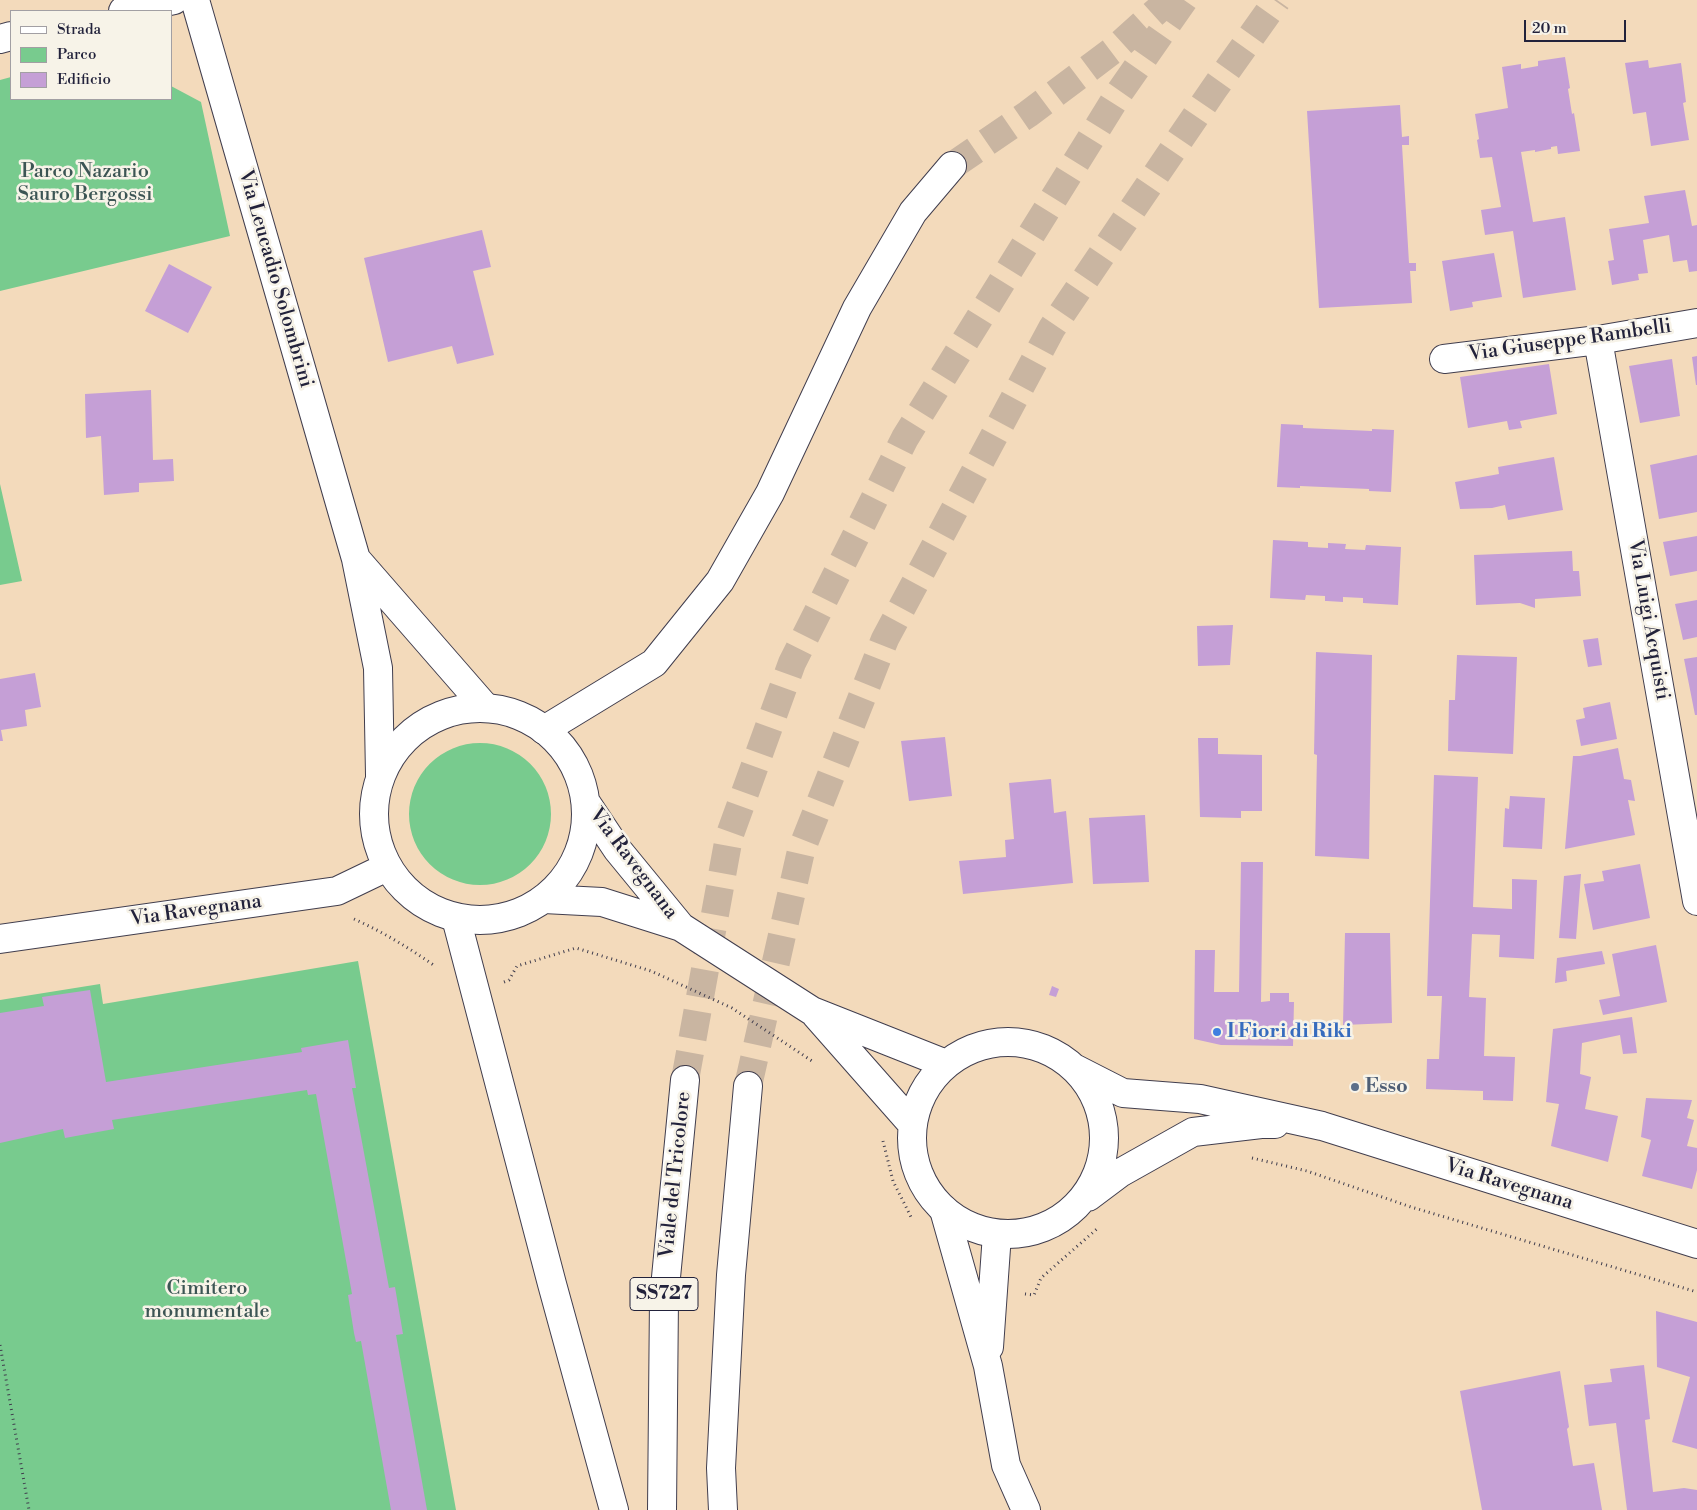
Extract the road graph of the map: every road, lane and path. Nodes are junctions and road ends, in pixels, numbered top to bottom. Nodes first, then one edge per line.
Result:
1 (174, 0) edge
2 (195, 0) edge
3 (128, 10) edge
4 (952, 166) tunnel mouth
5 (1697, 323) edge
6 (1598, 340) junction
7 (1444, 359) dead end
8 (356, 559) junction
9 (486, 708) junction
10 (544, 730) junction
11 (380, 776) junction
12 (585, 801) junction
13 (388, 867) junction
14 (544, 899) junction
15 (1697, 901) edge
16 (456, 918) junction
17 (681, 927) junction
18 (0, 939) edge
19 (812, 1011) junction
20 (946, 1064) junction
21 (1074, 1068) junction
22 (685, 1080) tunnel mouth
23 (748, 1086) tunnel mouth
24 (913, 1125) junction
25 (1322, 1126) junction
26 (1080, 1203) junction
27 (944, 1210) junction
28 (998, 1234) junction
29 (1697, 1244) edge
30 (0, 1345) edge
31 (988, 1366) junction
32 (721, 1468) junction
33 (29, 1510) edge
34 (614, 1510) edge
35 (662, 1510) edge
36 (723, 1510) edge
37 (732, 1510) edge
38 (1026, 1510) edge

1 - 3 main road
2 - 8 main road, Via Leucadio Solombrini
4 - 10 main road
5 - 6 main road, Via Giuseppe Rambelli
6 - 7 main road, Via Giuseppe Rambelli
6 - 15 main road, Via Luigi Acquisti
8 - 9 main road, Via Leucadio Solombrini
8 - 11 main road, Via Leucadio Solombrini
9 - 10 main road
9 - 11 main road
10 - 12 main road
11 - 13 main road
12 - 14 main road
12 - 17 main road, Via Ravegnana
13 - 16 main road
13 - 18 main road, Via Ravegnana
14 - 16 main road
14 - 17 main road, Via Ravegnana
16 - 34 main road
17 - 19 main road, Via Ravegnana
19 - 20 main road, Via Ravegnana
19 - 24 main road, Via Ravegnana
20 - 21 main road
20 - 24 main road
21 - 25 main road, Via Ravegnana
21 - 26 main road
22 - 35 main road, Viale del Tricolore / SS727
23 - 32 main road
24 - 27 main road
25 - 26 main road, Via Ravegnana
25 - 29 main road, Via Ravegnana
26 - 28 main road, Via Ravegnana
27 - 28 main road, Via Ravegnana
27 - 31 main road
28 - 31 main road
30 - 33 path
31 - 38 main road
32 - 36 main road
32 - 37 main road

